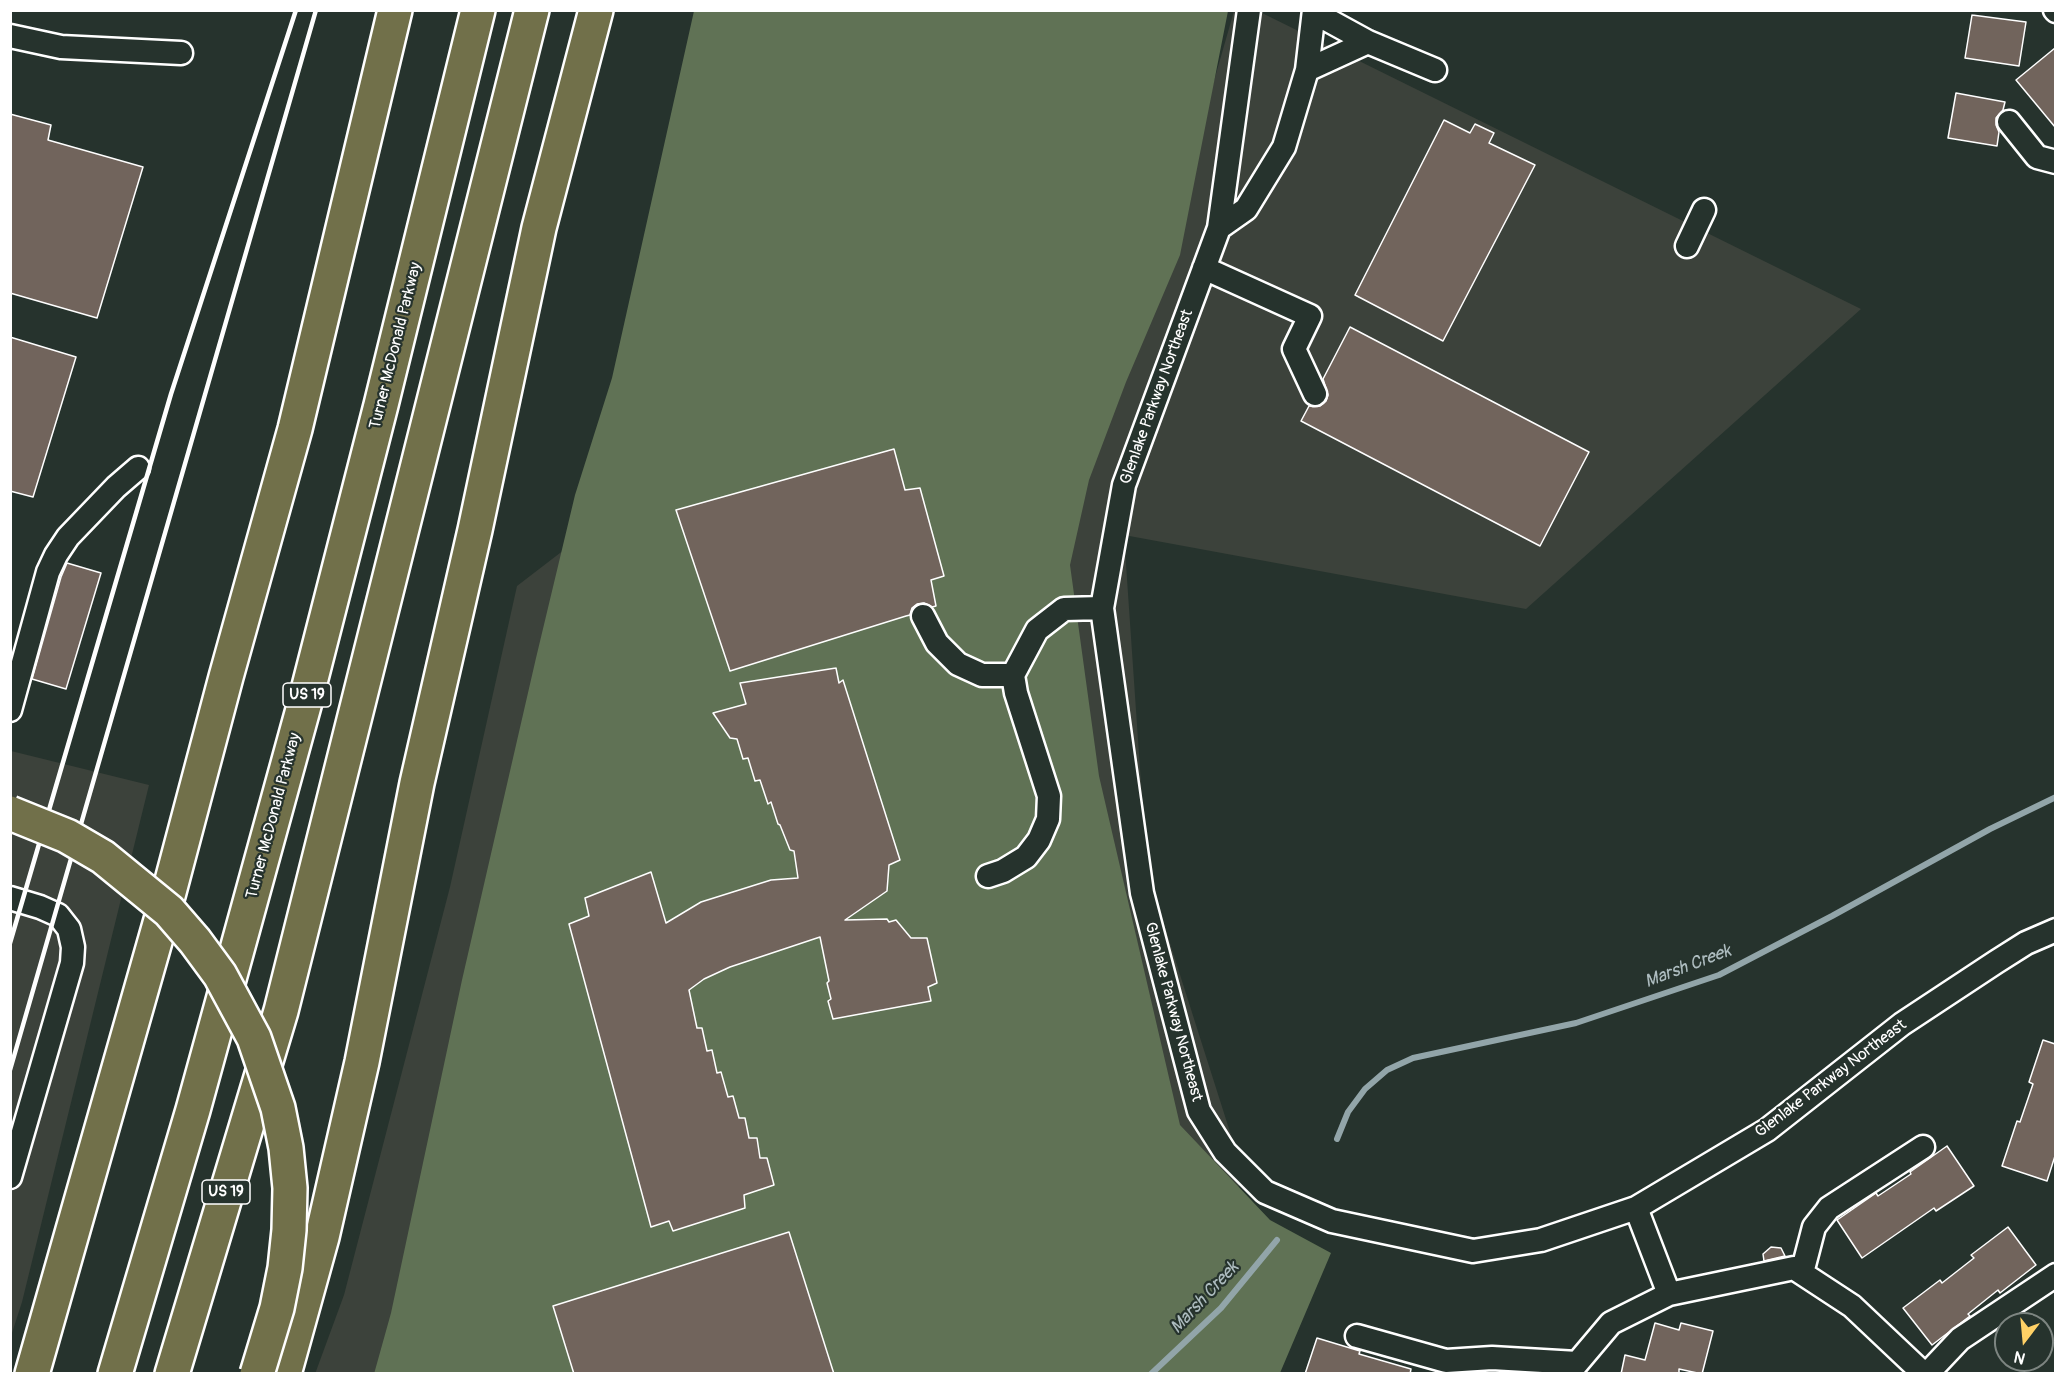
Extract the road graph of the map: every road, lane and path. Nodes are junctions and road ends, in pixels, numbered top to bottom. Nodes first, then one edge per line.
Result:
1 (394, 10) edge
2 (477, 10) edge
3 (532, 10) edge
4 (596, 10) edge
5 (1249, 10) edge
6 (1315, 12) edge
7 (10, 36) edge
8 (1368, 42) junction
9 (181, 53) dead end
10 (1307, 70) junction
11 (1436, 70) dead end
12 (2009, 122) dead end
13 (2055, 162) edge
14 (1704, 210) dead end
15 (1220, 228) junction
16 (1687, 246) dead end
17 (1204, 268) junction
18 (1315, 394) dead end
19 (138, 468) dead end
20 (1102, 608) junction
21 (923, 616) dead end
22 (1013, 675) junction
23 (10, 710) edge
24 (10, 813) edge
25 (988, 876) dead end
26 (10, 898) edge
27 (2055, 930) edge
28 (1923, 1147) dead end
29 (10, 1177) edge
30 (1635, 1208) junction
31 (1802, 1274) junction
32 (2055, 1275) edge
33 (1669, 1294) junction
34 (1358, 1336) dead end
35 (1573, 1368) edge
36 (32, 1374) edge
37 (115, 1374) edge
38 (172, 1374) edge
39 (257, 1374) edge
40 (284, 1374) edge
41 (1926, 1374) edge

1 - 36 highway
2 - 37 highway, Turner McDonald Parkway / US 19
3 - 38 highway, US 19
4 - 40 highway
5 - 15 street, Glenlake Parkway Northeast
6 - 8 street
6 - 10 street
7 - 9 street
8 - 10 street
8 - 11 street
10 - 15 street
12 - 13 street
14 - 16 street
15 - 17 street, Glenlake Parkway Northeast
17 - 18 street
17 - 20 street, Glenlake Parkway Northeast
19 - 23 street
20 - 22 street
20 - 30 street, Glenlake Parkway Northeast
21 - 22 street
22 - 25 street
24 - 39 highway, bridge
26 - 29 street
27 - 30 street, Glenlake Parkway Northeast
28 - 31 street
30 - 33 street
31 - 33 street
31 - 41 street
32 - 41 street
33 - 35 street
34 - 35 street

